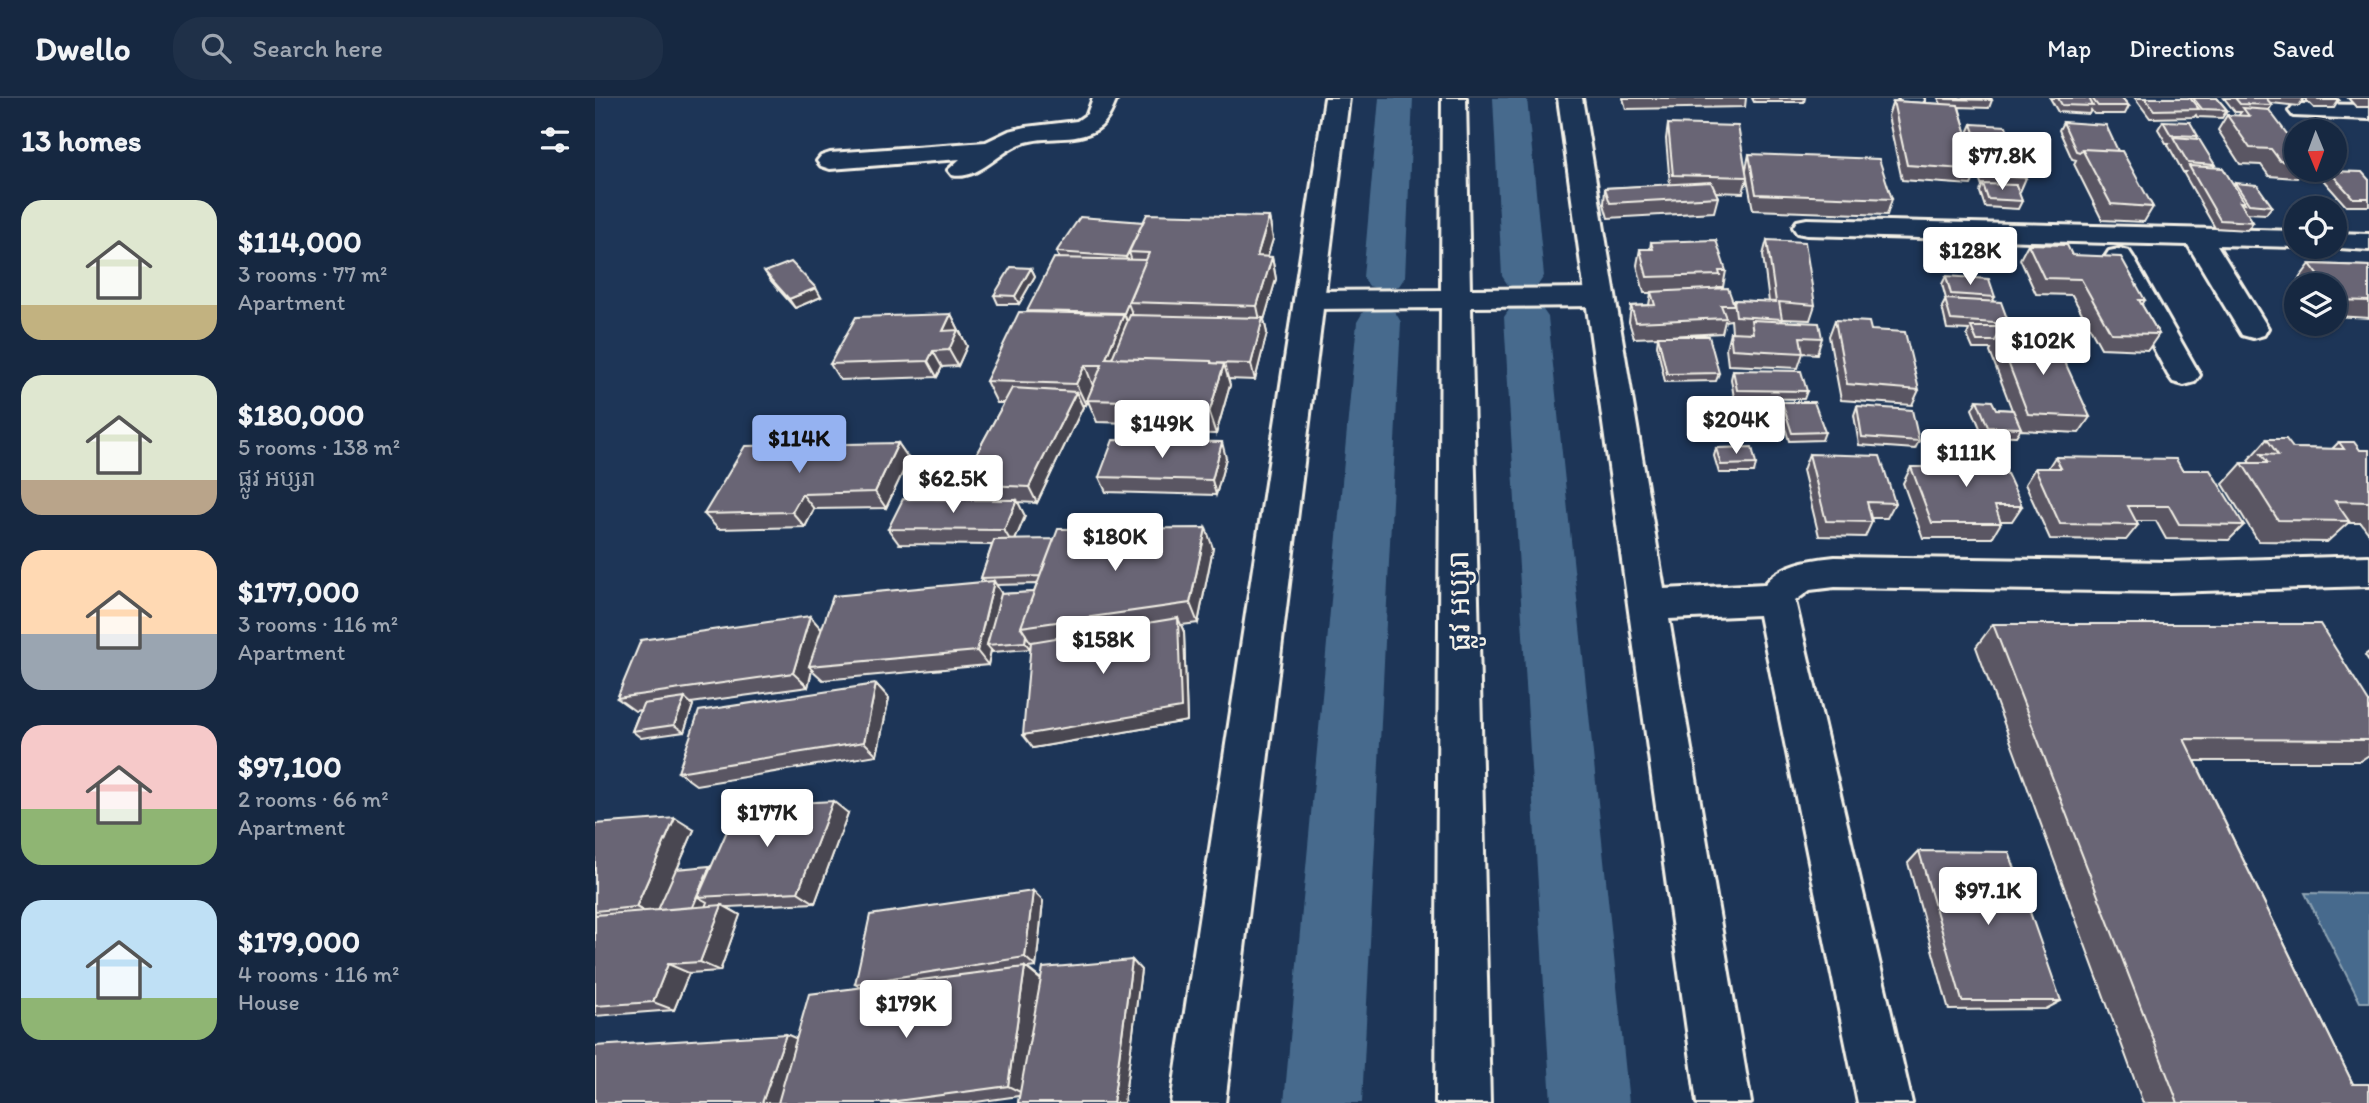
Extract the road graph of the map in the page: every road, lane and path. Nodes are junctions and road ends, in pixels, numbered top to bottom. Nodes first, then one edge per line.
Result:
1 (1105, 98) edge
2 (1337, 98) edge
3 (1454, 98) edge
4 (1570, 98) edge
5 (2301, 111) dead end
6 (2369, 112) edge
7 (992, 149) junction
8 (830, 161) dead end
9 (961, 170) dead end
10 (1807, 227) dead end
11 (2106, 234) junction
12 (2197, 236) junction
13 (2284, 239) edge
14 (2347, 241) edge
15 (2369, 242) edge
16 (1600, 297) junction
17 (1456, 299) junction
18 (1309, 300) junction
19 (2253, 328) dead end
20 (2184, 375) dead end
21 (2369, 571) edge
22 (1775, 599) junction
23 (1647, 605) junction
24 (1198, 1103) edge
25 (1464, 1103) edge
26 (1724, 1103) edge
27 (1885, 1103) edge

1 - 7 street
2 - 18 street
3 - 17 street, ផ្លូវ អប្សរា
4 - 16 street
5 - 6 street
7 - 8 street
7 - 9 street
10 - 11 street
11 - 12 street
11 - 20 street
12 - 13 street
12 - 19 street
14 - 15 street
16 - 17 street
16 - 23 street
17 - 18 street
17 - 25 street, ផ្លូវ អប្សរា
18 - 24 street
21 - 22 street
22 - 23 street
22 - 27 street
23 - 26 street

